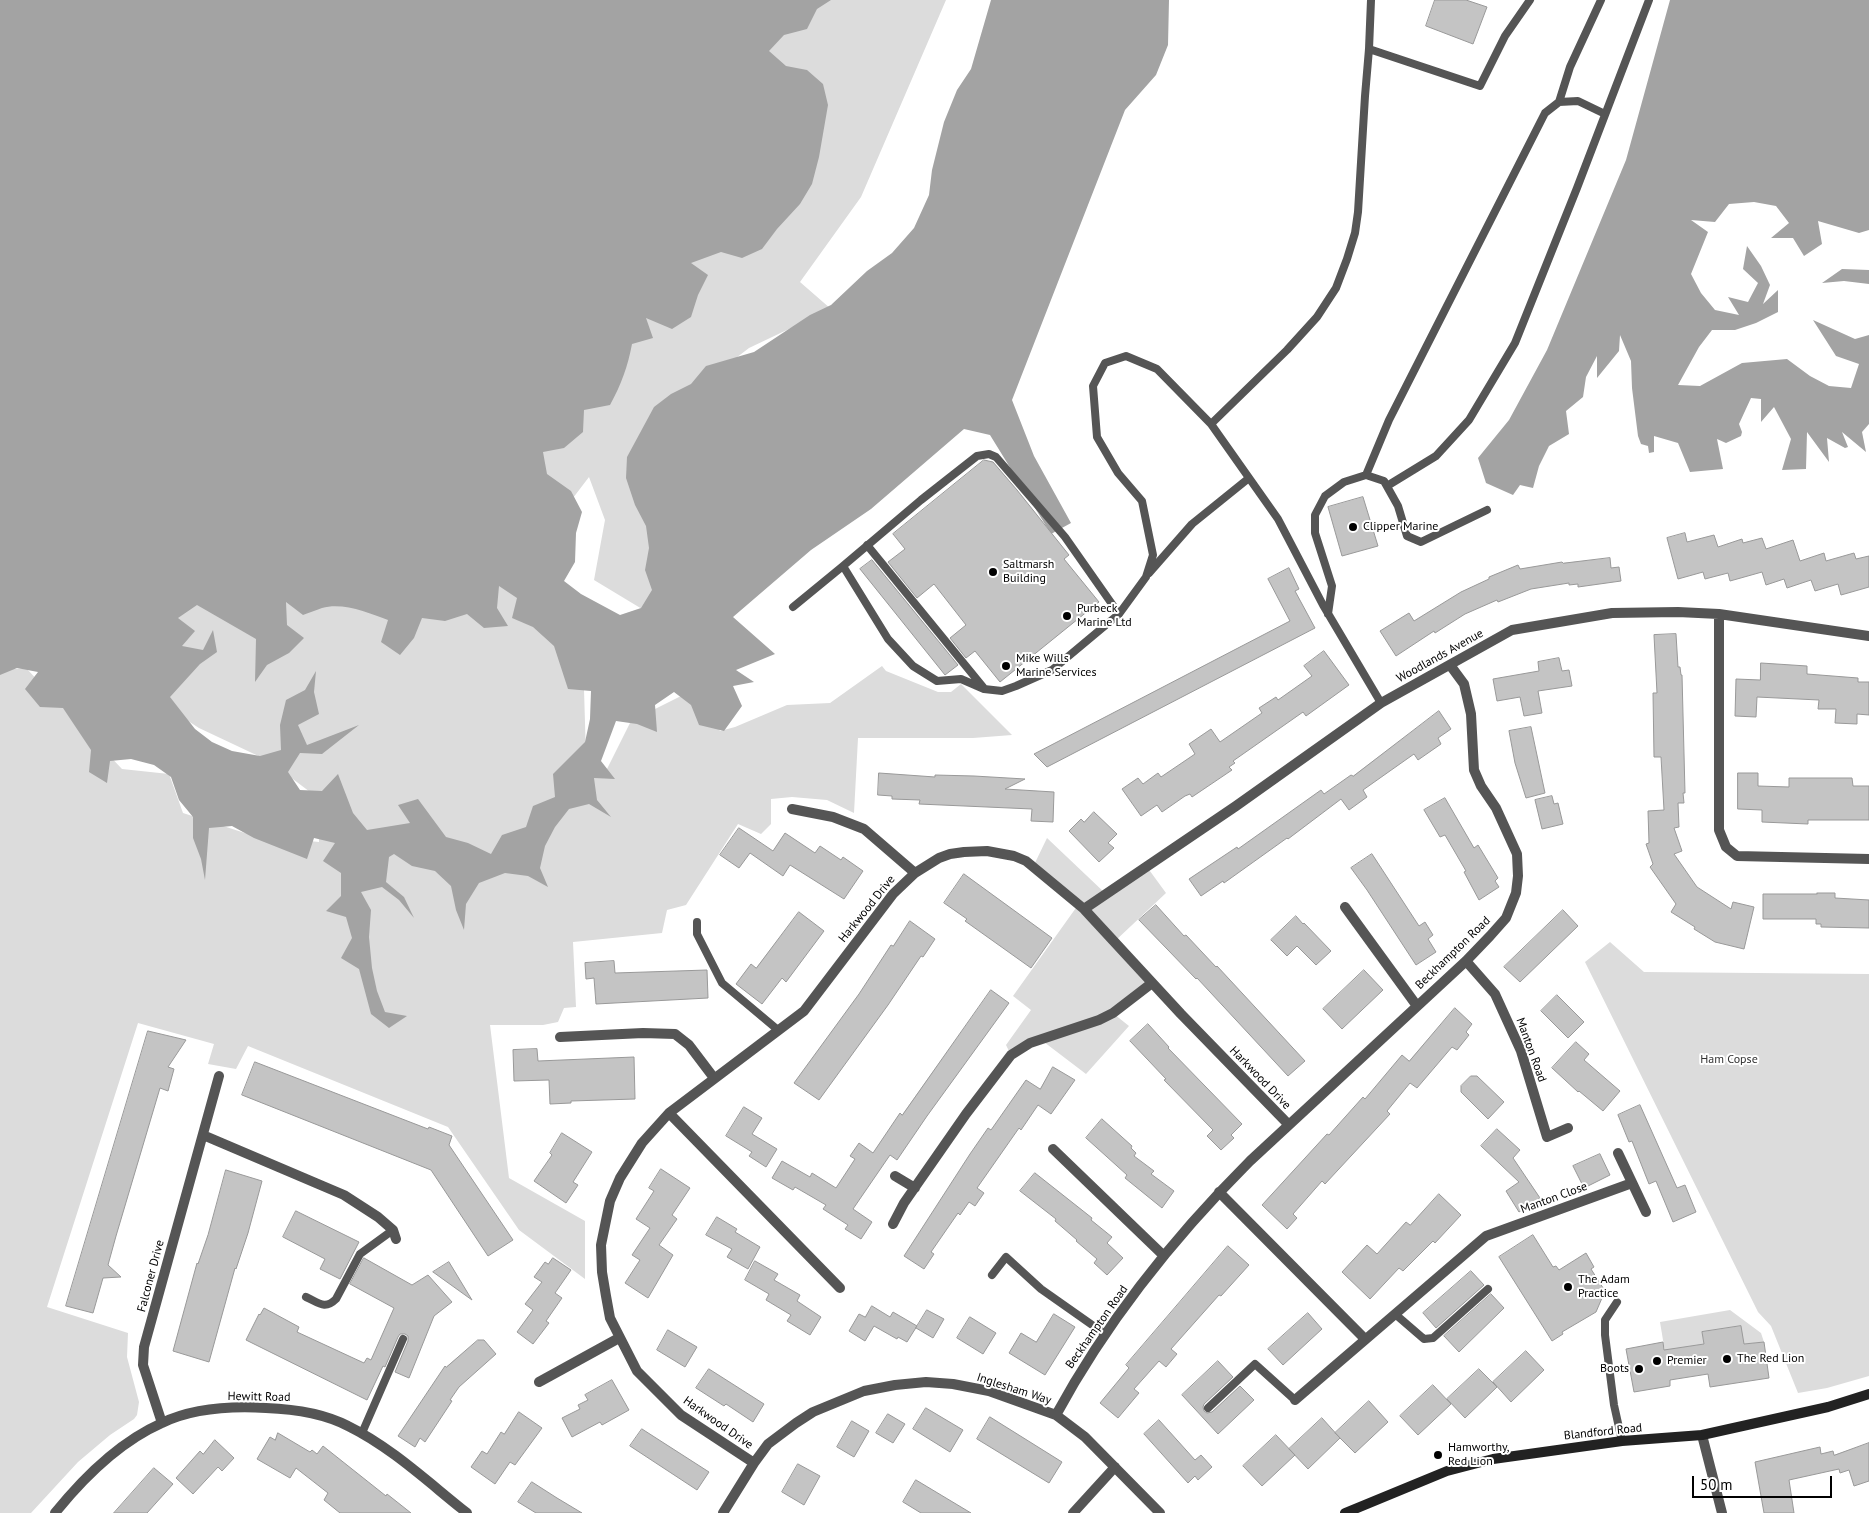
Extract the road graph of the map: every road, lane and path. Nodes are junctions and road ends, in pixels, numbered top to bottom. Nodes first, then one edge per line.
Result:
1 (1371, 0) edge
2 (1530, 0) edge
3 (1601, 0) edge
4 (1649, 0) edge
5 (1369, 49) junction
6 (1559, 102) junction
7 (1605, 114) junction
8 (1211, 424) junction
9 (1366, 475) junction
10 (1249, 478) junction
11 (1387, 486) junction
12 (1487, 510) dead end
13 (867, 545) junction
14 (843, 566) junction
15 (1146, 577) junction
16 (793, 607) dead end
17 (1119, 614) junction
18 (1328, 614) junction
19 (1719, 614) junction
20 (1869, 636) edge
21 (1450, 665) junction
22 (984, 689) junction
23 (1381, 703) junction
24 (792, 809) dead end
25 (1869, 859) edge
26 (915, 873) junction
27 (1345, 907) dead end
28 (1084, 910) junction
29 (697, 922) dead end
30 (1466, 961) junction
31 (1152, 983) junction
32 (1417, 1006) junction
33 (778, 1030) junction
34 (560, 1037) dead end
35 (219, 1076) dead end
36 (714, 1078) junction
37 (669, 1113) junction
38 (1288, 1125) junction
39 (1568, 1128) dead end
40 (203, 1135) junction
41 (1053, 1149) dead end
42 (1618, 1154) dead end
43 (895, 1176) dead end
44 (1632, 1183) junction
45 (915, 1188) junction
46 (1219, 1192) junction
47 (1646, 1212) dead end
48 (893, 1224) dead end
49 (395, 1235) joint
50 (1162, 1255) junction
51 (992, 1275) dead end
52 (840, 1288) dead end
53 (1488, 1289) dead end
54 (306, 1297) dead end
55 (1617, 1302) dead end
56 (1395, 1314) junction
57 (1105, 1334) junction
58 (619, 1338) junction
59 (403, 1339) dead end
60 (1365, 1339) junction
61 (539, 1382) dead end
62 (1869, 1394) edge
63 (1295, 1400) joint
64 (1208, 1408) dead end
65 (1056, 1415) junction
66 (162, 1422) junction
67 (362, 1433) junction
68 (1702, 1435) junction
69 (1622, 1441) junction
70 (754, 1463) junction
71 (1115, 1467) junction
72 (55, 1513) edge
73 (467, 1513) edge
74 (723, 1513) edge
75 (1073, 1513) edge
76 (1160, 1513) edge
77 (1345, 1513) edge
78 (1722, 1513) edge

1 - 5 lane
2 - 5 lane
3 - 6 lane
4 - 7 lane
5 - 8 lane
6 - 7 lane
6 - 9 lane
7 - 11 lane
8 - 10 lane
8 - 15 lane
9 - 11 lane
9 - 18 lane
10 - 15 lane
10 - 18 lane
11 - 12 lane
13 - 14 lane
13 - 17 lane
13 - 22 lane
14 - 16 lane
14 - 22 lane
15 - 17 lane
17 - 22 lane
18 - 23 lane
19 - 20 street, Woodlands Avenue
19 - 21 street, Woodlands Avenue
19 - 25 street
21 - 23 street, Woodlands Avenue
21 - 30 street, Beckhampton Road
23 - 28 street, Woodlands Avenue
24 - 26 street
26 - 28 street, Harkwood Drive
26 - 33 street, Harkwood Drive
27 - 32 street, Beckhampton Road
28 - 31 street, Harkwood Drive
29 - 33 lane
30 - 32 street, Beckhampton Road
30 - 39 street, Manton Road
31 - 38 street, Harkwood Drive
31 - 45 street
32 - 38 street, Beckhampton Road
33 - 36 street, Harkwood Drive
34 - 36 street
35 - 40 street, Falconer Drive
36 - 37 street, Harkwood Drive
37 - 52 street
37 - 58 street, Harkwood Drive
38 - 46 street, Beckhampton Road
40 - 49 street
40 - 66 street, Falconer Drive
41 - 50 street
42 - 44 street
43 - 45 street
44 - 47 street
44 - 56 street, Manton Close
45 - 48 street
46 - 50 street, Beckhampton Road
46 - 60 street
49 - 54 lane
50 - 57 street, Beckhampton Road
51 - 57 lane
53 - 56 lane
55 - 69 lane
56 - 60 street
57 - 65 street, Beckhampton Road
58 - 61 street
58 - 70 street, Harkwood Drive
59 - 67 lane
60 - 63 street
62 - 68 main road, Blandford Road
63 - 64 lane
65 - 70 street, Inglesham Way
65 - 71 street, Inglesham Way
66 - 67 street, Hewitt Road
66 - 72 street, Hewitt Road
67 - 73 street, Hewitt Road
68 - 69 main road, Blandford Road
68 - 78 street
69 - 77 main road, Blandford Road
70 - 74 street, Inglesham Way
71 - 75 street
71 - 76 street, Inglesham Way

